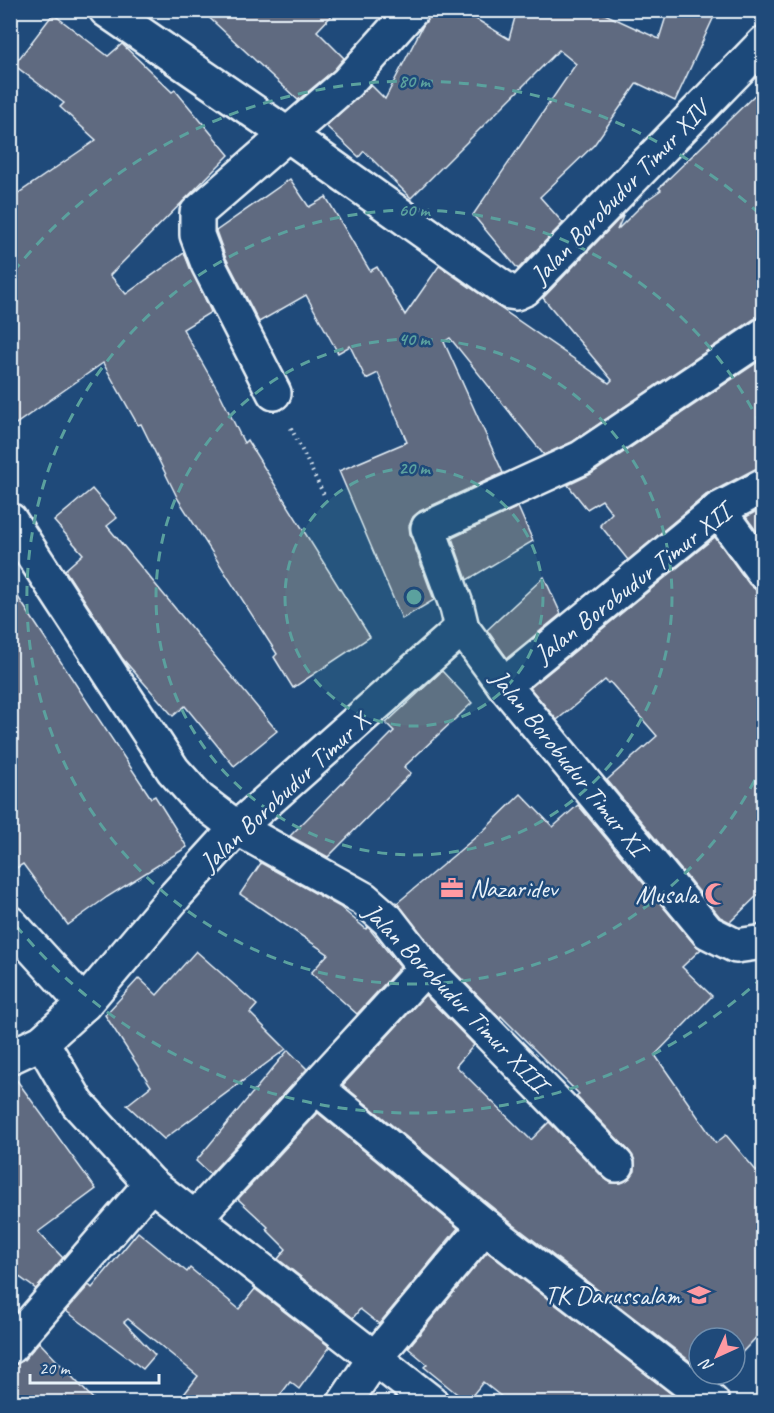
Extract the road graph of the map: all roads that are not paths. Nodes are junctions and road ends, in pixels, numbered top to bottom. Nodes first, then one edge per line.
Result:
1 (106, 10) edge
2 (412, 10) edge
3 (764, 43) edge
4 (288, 135) junction
5 (764, 335) edge
6 (274, 393) road end
7 (764, 486) edge
8 (718, 510) junction
9 (10, 520) edge
10 (764, 573) edge
11 (462, 628) junction
12 (504, 685) junction
13 (237, 828) junction
14 (10, 923) edge
15 (764, 942) edge
16 (425, 968) junction
17 (84, 1004) junction
18 (42, 1042) junction
19 (10, 1057) edge
20 (316, 1087) junction
21 (617, 1165) dead end
22 (151, 1185) junction
23 (195, 1218) junction
24 (485, 1226) junction
25 (10, 1347) edge
26 (374, 1359) junction
27 (345, 1402) edge
28 (431, 1402) edge
29 (712, 1402) edge

1 - 4 street, Jalan Borobudur Timur XIV
2 - 4 street
3 - 4 street, Jalan Borobudur Timur XIV
4 - 6 street
5 - 11 street
7 - 8 street, Jalan Borobudur Timur XII
8 - 10 street
8 - 12 street, Jalan Borobudur Timur XII
9 - 13 street, Jalan Borobudur Timur XIII
11 - 12 street, Jalan Borobudur Timur XI
11 - 13 street, Jalan Borobudur Timur X
12 - 15 street, Jalan Borobudur Timur XI
13 - 16 street, Jalan Borobudur Timur XIII
13 - 17 street, Jalan Borobudur Timur X
14 - 17 street
16 - 20 street
16 - 21 street, Jalan Borobudur Timur XIII
17 - 18 street, Jalan Borobudur Timur X
18 - 19 street, Jalan Borobudur Timur X
18 - 22 street
20 - 23 street
20 - 24 street
22 - 23 street
22 - 25 street
23 - 26 street
24 - 26 street
24 - 29 street
26 - 27 street
26 - 28 street

